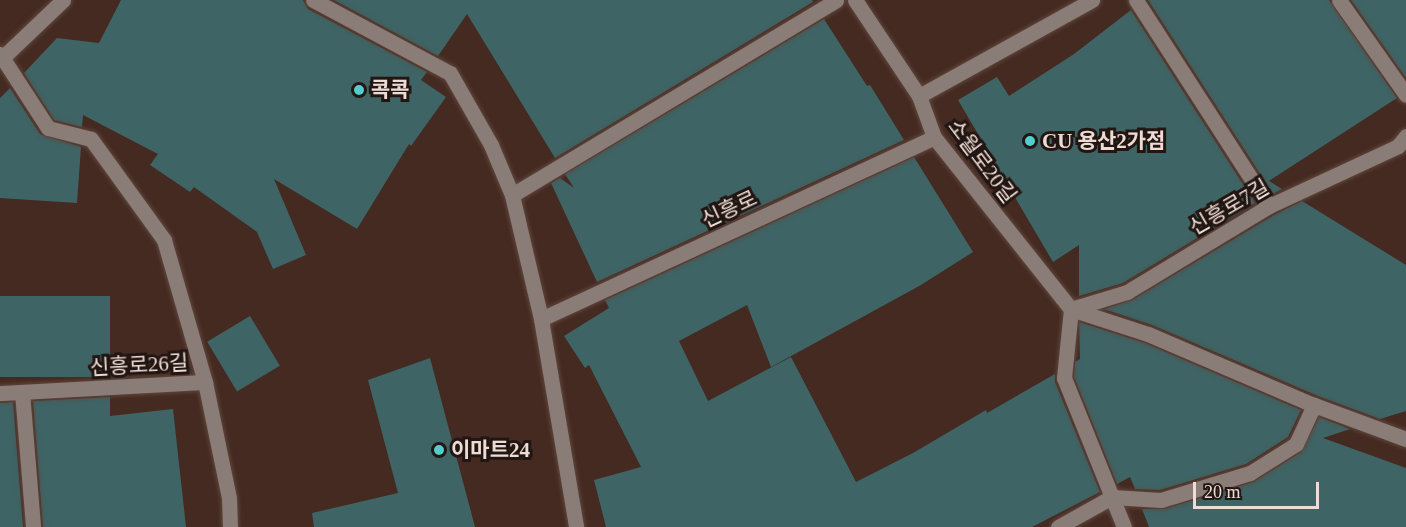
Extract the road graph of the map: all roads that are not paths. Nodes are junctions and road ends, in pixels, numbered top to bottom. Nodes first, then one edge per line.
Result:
1 (63, 0) edge
2 (313, 0) edge
3 (836, 0) edge
4 (855, 0) edge
5 (1092, 0) edge
6 (1136, 0) edge
7 (1339, 0) edge
8 (1, 57) edge
9 (1406, 95) edge
10 (919, 96) junction
11 (1406, 136) edge
12 (934, 137) junction
13 (512, 195) junction
14 (1269, 206) junction
15 (1071, 309) junction
16 (541, 319) junction
17 (205, 382) junction
18 (22, 392) junction
19 (0, 393) edge
20 (1314, 405) junction
21 (1406, 439) edge
22 (1112, 497) junction
23 (33, 527) edge
24 (230, 527) edge
25 (576, 527) edge
26 (1058, 527) edge
27 (1124, 527) edge

1 - 8 street
2 - 13 street
3 - 13 street
4 - 10 street, 소월로20길
5 - 10 street
6 - 14 street
7 - 9 street
8 - 17 street
10 - 12 street, 소월로20길
11 - 14 street, 신흥로7길
12 - 15 street, 소월로20길
12 - 16 street, 신흥로
13 - 16 street
14 - 15 street, 신흥로7길
15 - 20 street
15 - 22 street
16 - 25 street
17 - 18 street, 신흥로26길
17 - 24 street, 신흥로26길
18 - 19 street, 신흥로26길
18 - 23 street
20 - 21 street
20 - 22 street
22 - 26 street
22 - 27 street

